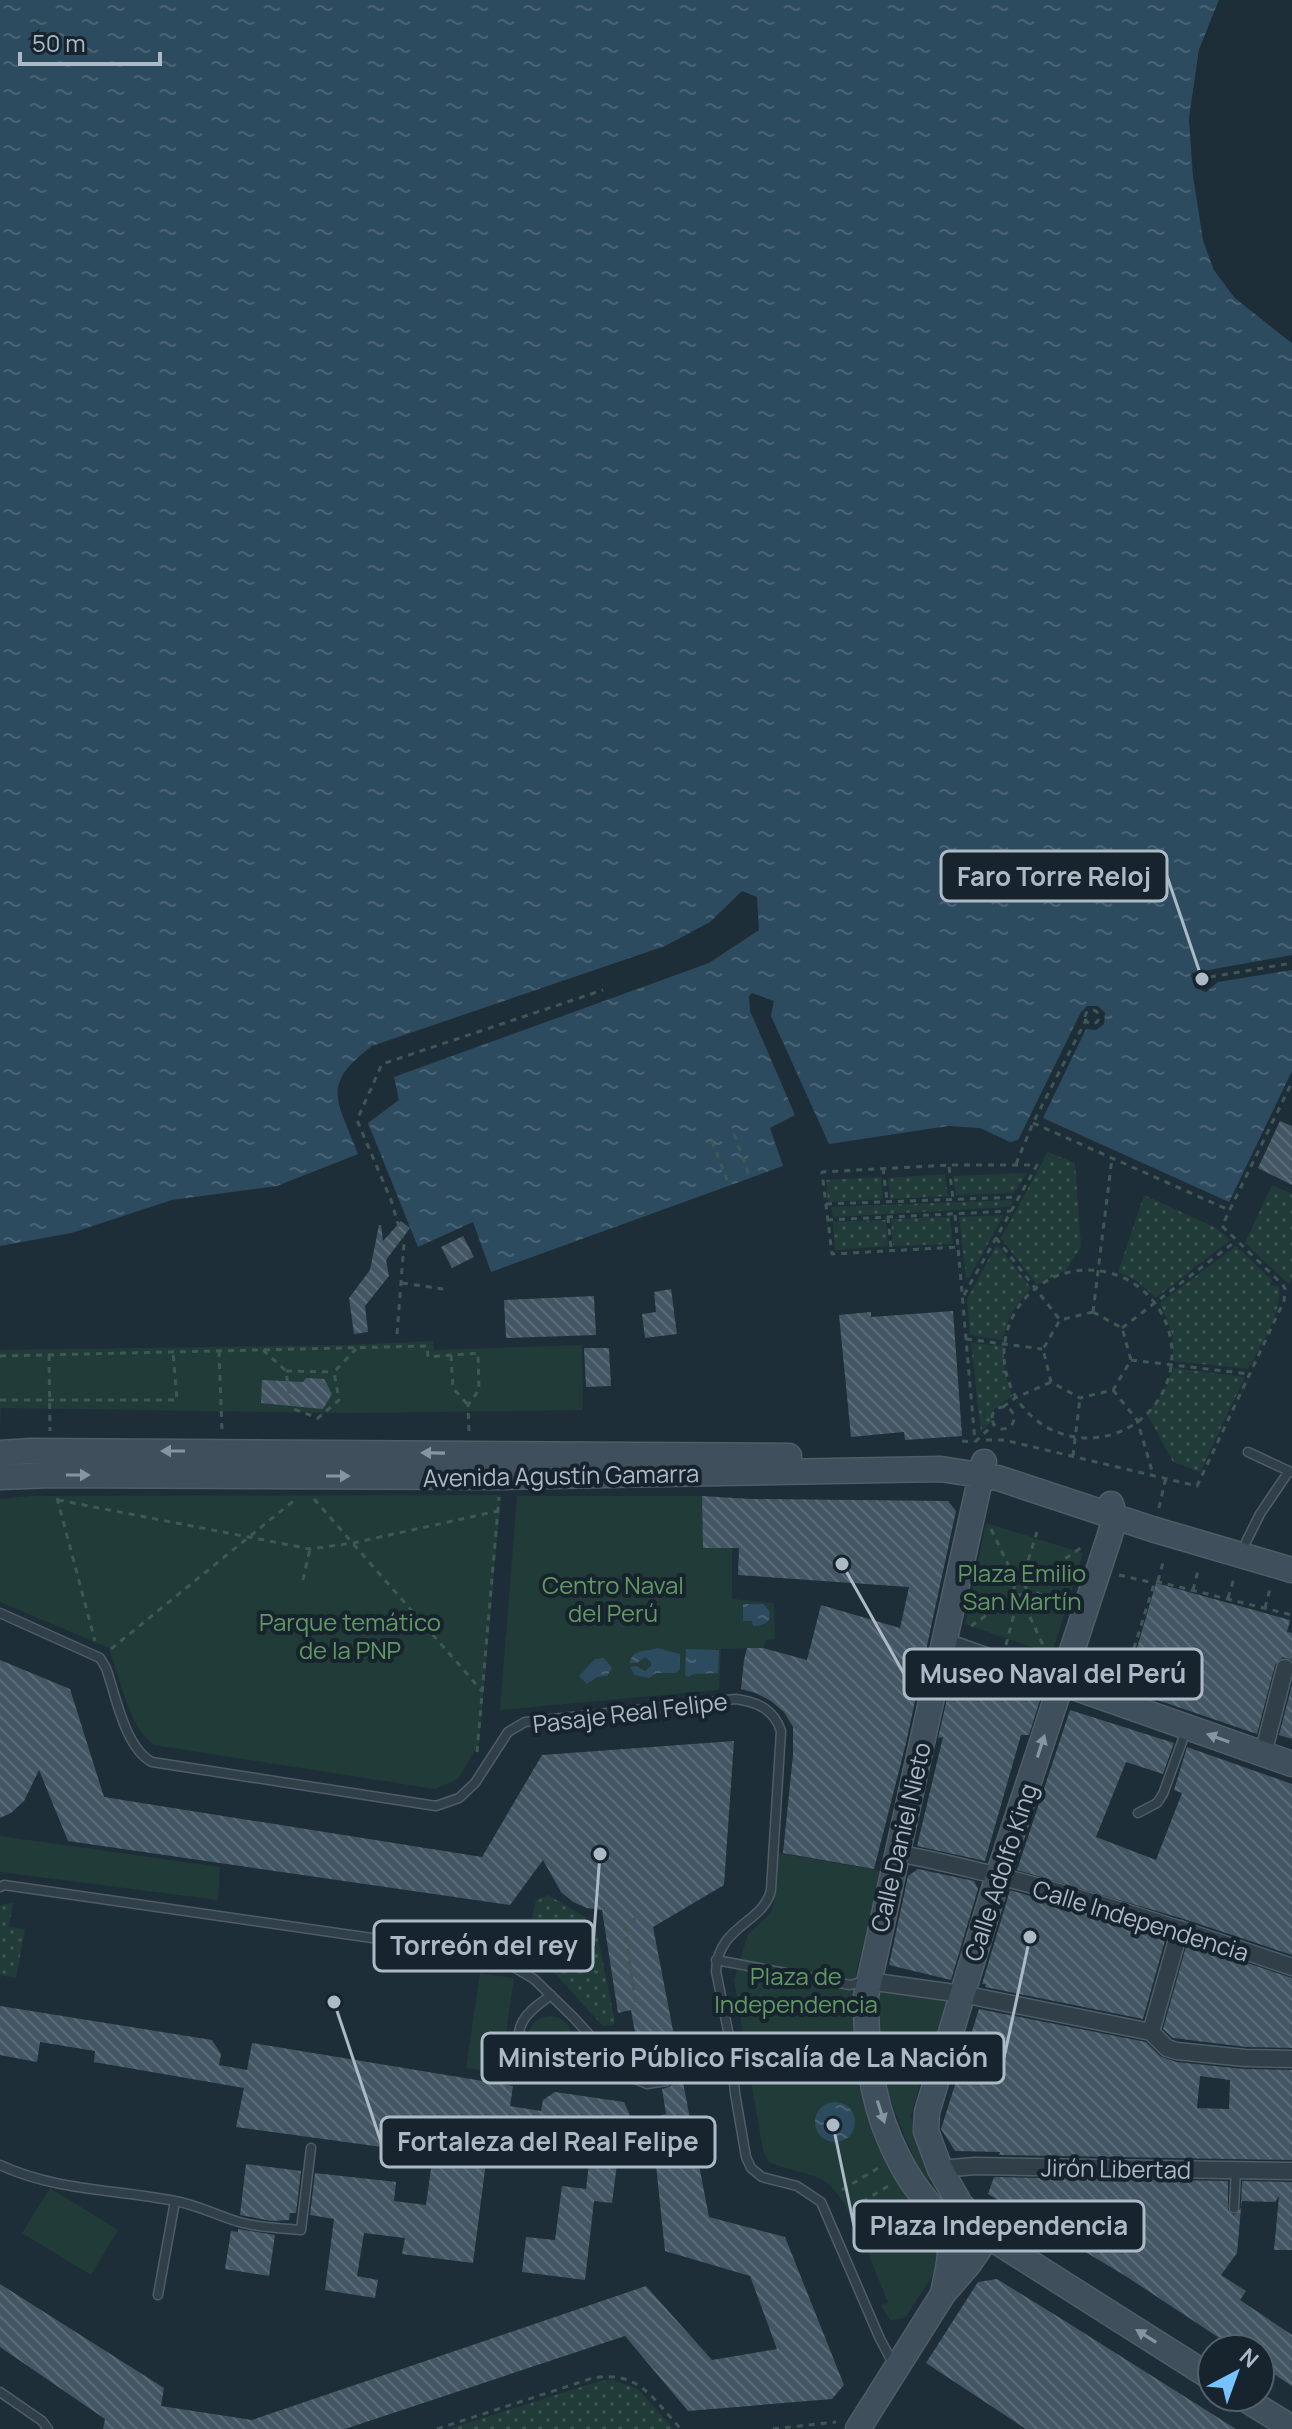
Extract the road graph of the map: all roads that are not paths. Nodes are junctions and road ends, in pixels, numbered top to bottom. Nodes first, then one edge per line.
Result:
1 (1248, 1452) dead end
2 (0, 1453) edge
3 (980, 1459) junction
4 (50, 1463) junction
5 (1291, 1472) edge
6 (0, 1477) edge
7 (1111, 1509) junction
8 (1246, 1542) junction
9 (1292, 1553) edge
10 (1292, 1570) edge
11 (0, 1613) edge
12 (946, 1642) junction
13 (1289, 1660) edge
14 (1062, 1683) junction
15 (1187, 1727) junction
16 (1263, 1754) junction
17 (1292, 1764) edge
18 (1138, 1813) dead end
19 (897, 1853) junction
20 (998, 1876) junction
21 (0, 1887) edge
22 (1180, 1929) junction
23 (716, 1960) junction
24 (1292, 1967) edge
25 (868, 1981) junction
26 (962, 1994) junction
27 (551, 1995) junction
28 (1151, 2032) junction
29 (598, 2046) junction
30 (1292, 2059) edge
31 (733, 2063) junction
32 (695, 2073) dead end
33 (666, 2081) dead end
34 (311, 2148) dead end
35 (0, 2165) edge
36 (940, 2169) junction
37 (1236, 2170) junction
38 (1292, 2171) edge
39 (175, 2201) junction
40 (1234, 2208) dead end
41 (988, 2236) junction
42 (950, 2254) junction
43 (943, 2294) junction
44 (158, 2295) dead end
45 (1196, 2368) edge
46 (897, 2369) junction
47 (0, 2392) edge
48 (1268, 2413) edge
49 (861, 2424) edge
50 (1292, 2428) edge
51 (48, 2429) edge

1 - 5 lane
2 - 4 main road, Avenida Agustín Gamarra
3 -> 4 main road, Avenida Agustín Gamarra
4 -> 3 main road, Avenida Agustín Gamarra
3 - 7 main road, Avenida Agustín Gamarra
3 - 12 main road, Calle Daniel Nieto
4 - 6 main road, Avenida Agustín Gamarra
5 - 8 lane
7 - 8 main road
7 - 10 main road
7 - 14 main road, Calle Adolfo King
8 - 9 main road
11 - 23 lane, Pasaje Real Felipe
12 - 14 street
12 - 19 main road, Calle Daniel Nieto
13 - 16 street
14 - 15 main road
20 -> 14 main road, Calle Adolfo King
16 -> 15 main road
15 - 18 lane
16 - 17 main road
19 - 20 street, Calle Independencia
19 - 25 main road, Calle Daniel Nieto
20 - 22 street, Calle Independencia
20 - 26 main road, Calle Adolfo King
21 - 27 lane
22 - 24 street, Calle Independencia
22 - 28 street
23 - 25 lane
23 - 31 lane
25 - 26 street
25 -> 42 main road, Calle Daniel Nieto
26 - 28 street
26 - 36 main road, Calle Adolfo King
27 - 29 lane
27 - 29 lane
28 - 30 street
29 - 33 lane
31 - 32 lane
31 - 46 lane
34 - 39 lane
35 - 39 lane
36 - 37 street, Jirón Libertad
36 - 41 main road, Calle Adolfo King
37 - 38 street, Jirón Libertad
37 - 40 lane
39 - 44 lane
41 - 42 main road
41 - 43 main road
45 -> 41 main road, Calle Adolfo King
42 - 43 main road, Calle Daniel Nieto
43 - 46 main road
46 - 49 main road
47 - 51 lane
48 - 50 main road

